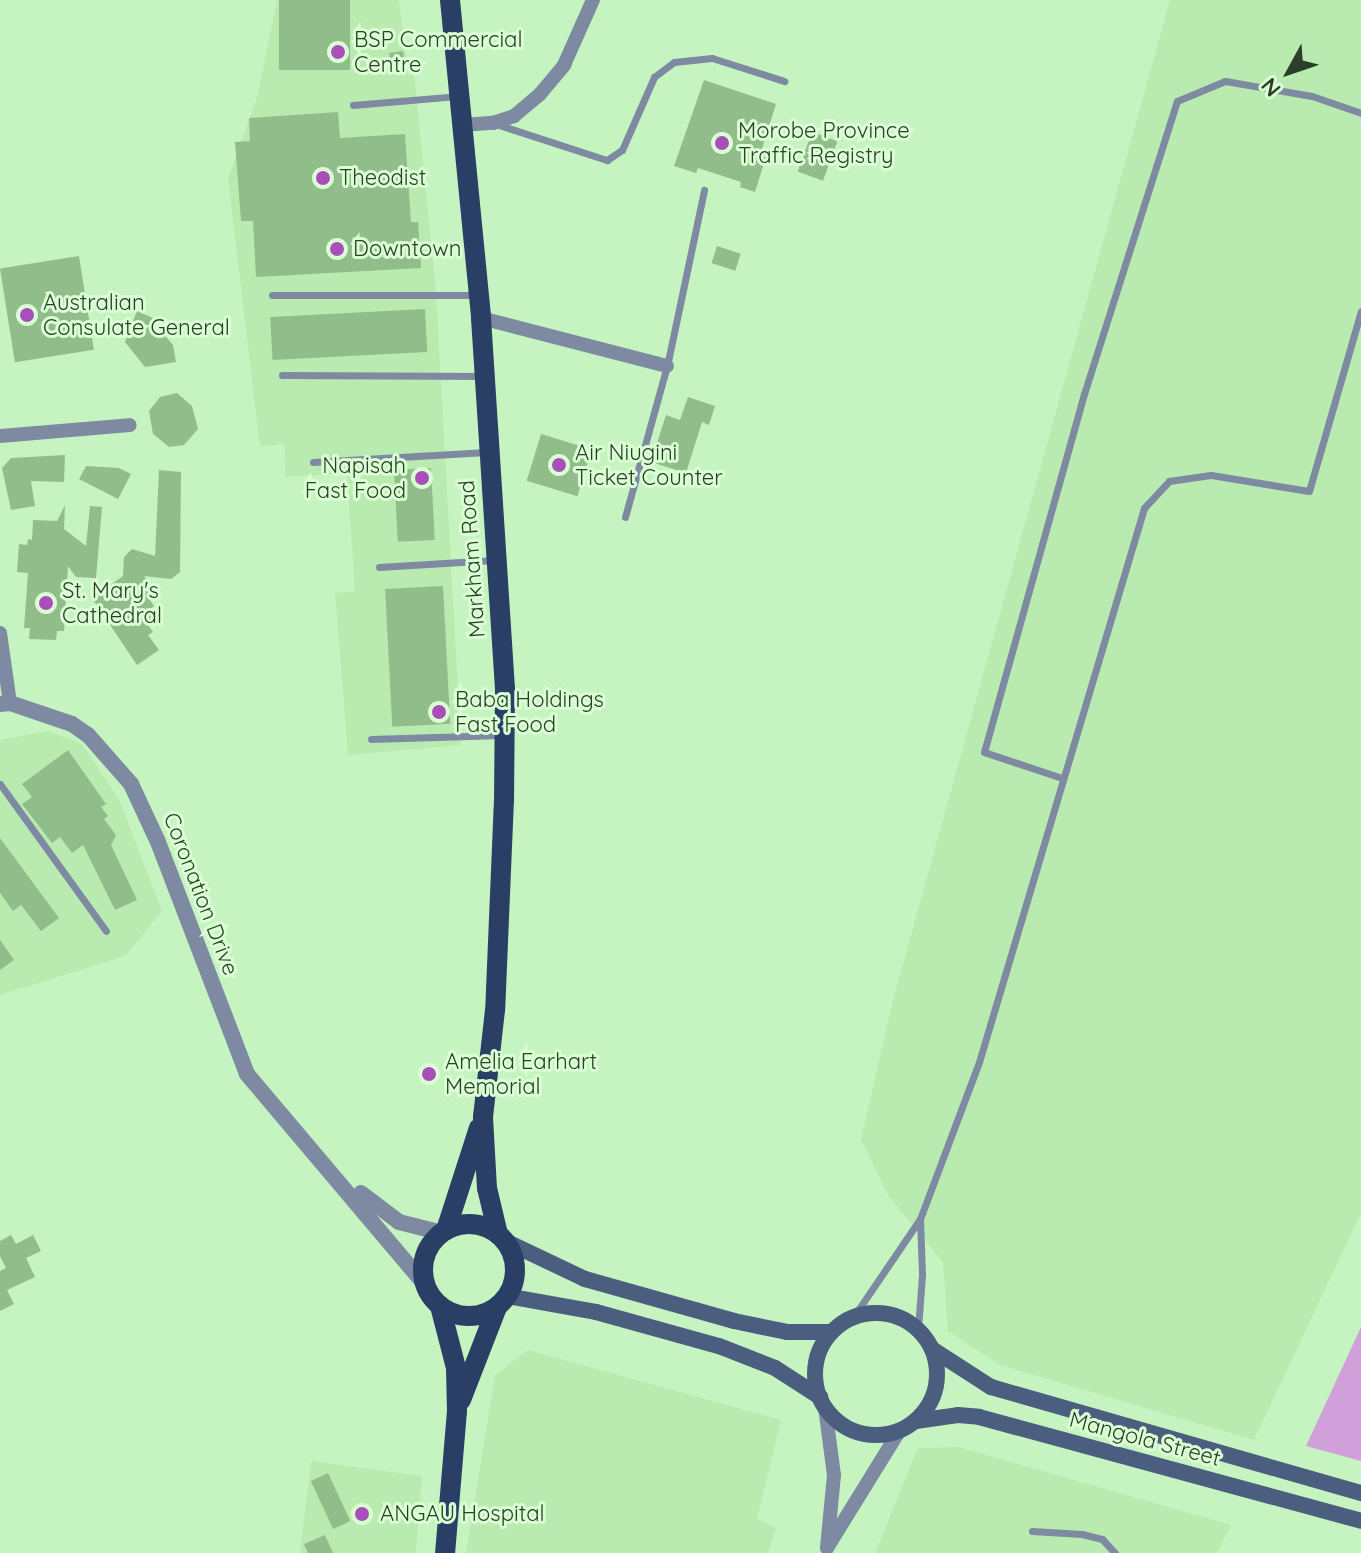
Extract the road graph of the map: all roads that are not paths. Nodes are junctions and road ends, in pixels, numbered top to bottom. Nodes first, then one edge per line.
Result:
1 (450, 0) edge
2 (593, 0) edge
3 (784, 81) dead end
4 (459, 95) junction
5 (353, 105) dead end
6 (1361, 113) edge
7 (493, 123) junction
8 (462, 125) junction
9 (704, 190) dead end
10 (272, 295) dead end
11 (478, 295) junction
12 (1361, 311) edge
13 (481, 318) junction
14 (667, 366) junction
15 (282, 375) dead end
16 (484, 376) junction
17 (130, 425) dead end
18 (0, 436) edge
19 (489, 452) junction
20 (313, 462) dead end
21 (625, 517) dead end
22 (496, 560) junction
23 (379, 567) dead end
24 (0, 633) edge
25 (5, 703) edge
26 (505, 735) junction
27 (371, 739) dead end
28 (1062, 778) junction
29 (0, 784) edge
30 (106, 931) dead end
31 (483, 1117) junction
32 (315, 1152) junction
33 (920, 1219) junction
34 (444, 1231) junction
35 (501, 1238) junction
36 (425, 1285) junction
37 (502, 1302) junction
38 (440, 1306) junction
39 (854, 1316) junction
40 (918, 1329) junction
41 (831, 1332) junction
42 (932, 1349) junction
43 (822, 1402) junction
44 (457, 1411) junction
45 (916, 1421) junction
46 (900, 1430) junction
47 (1361, 1493) edge
48 (1361, 1521) edge
49 (1032, 1531) dead end
50 (827, 1550) edge
51 (445, 1553) edge
52 (1115, 1553) edge

1 - 4 main road, Markham Road
2 - 7 street
3 - 7 lane
4 - 5 lane
4 - 8 main road, Markham Road
6 - 28 lane
7 - 8 street
8 - 11 main road, Markham Road
9 - 14 lane
10 - 11 lane
11 - 13 main road, Markham Road
12 - 28 lane
13 - 14 street
13 - 16 main road, Markham Road
14 - 21 lane
15 - 16 lane
16 - 19 main road, Markham Road
17 - 18 street
19 - 20 lane
19 - 22 main road, Markham Road
22 - 23 lane
22 - 26 main road, Markham Road
24 - 25 street
25 - 32 street, Coronation Drive
26 - 27 lane
26 - 31 main road, Markham Road
28 - 33 lane
29 - 30 lane
31 - 34 main road, Markham Road
31 - 35 main road, Markham Road
32 - 34 street, Coronation Drive
32 - 36 street, Coronation Drive
33 - 39 lane
33 - 40 lane
34 - 35 main road
34 - 36 main road
35 - 37 main road
35 - 41 main road
36 - 38 main road
37 - 38 main road
37 - 43 main road
37 - 44 main road
38 - 44 main road
39 - 40 main road
39 - 41 main road
40 - 42 main road
41 - 43 main road
42 - 45 main road
42 - 47 main road, Mangola Street
43 - 46 main road
43 - 50 street
44 - 51 main road
45 - 46 main road
45 - 48 main road, Mangola Street
46 - 50 street
49 - 52 lane

